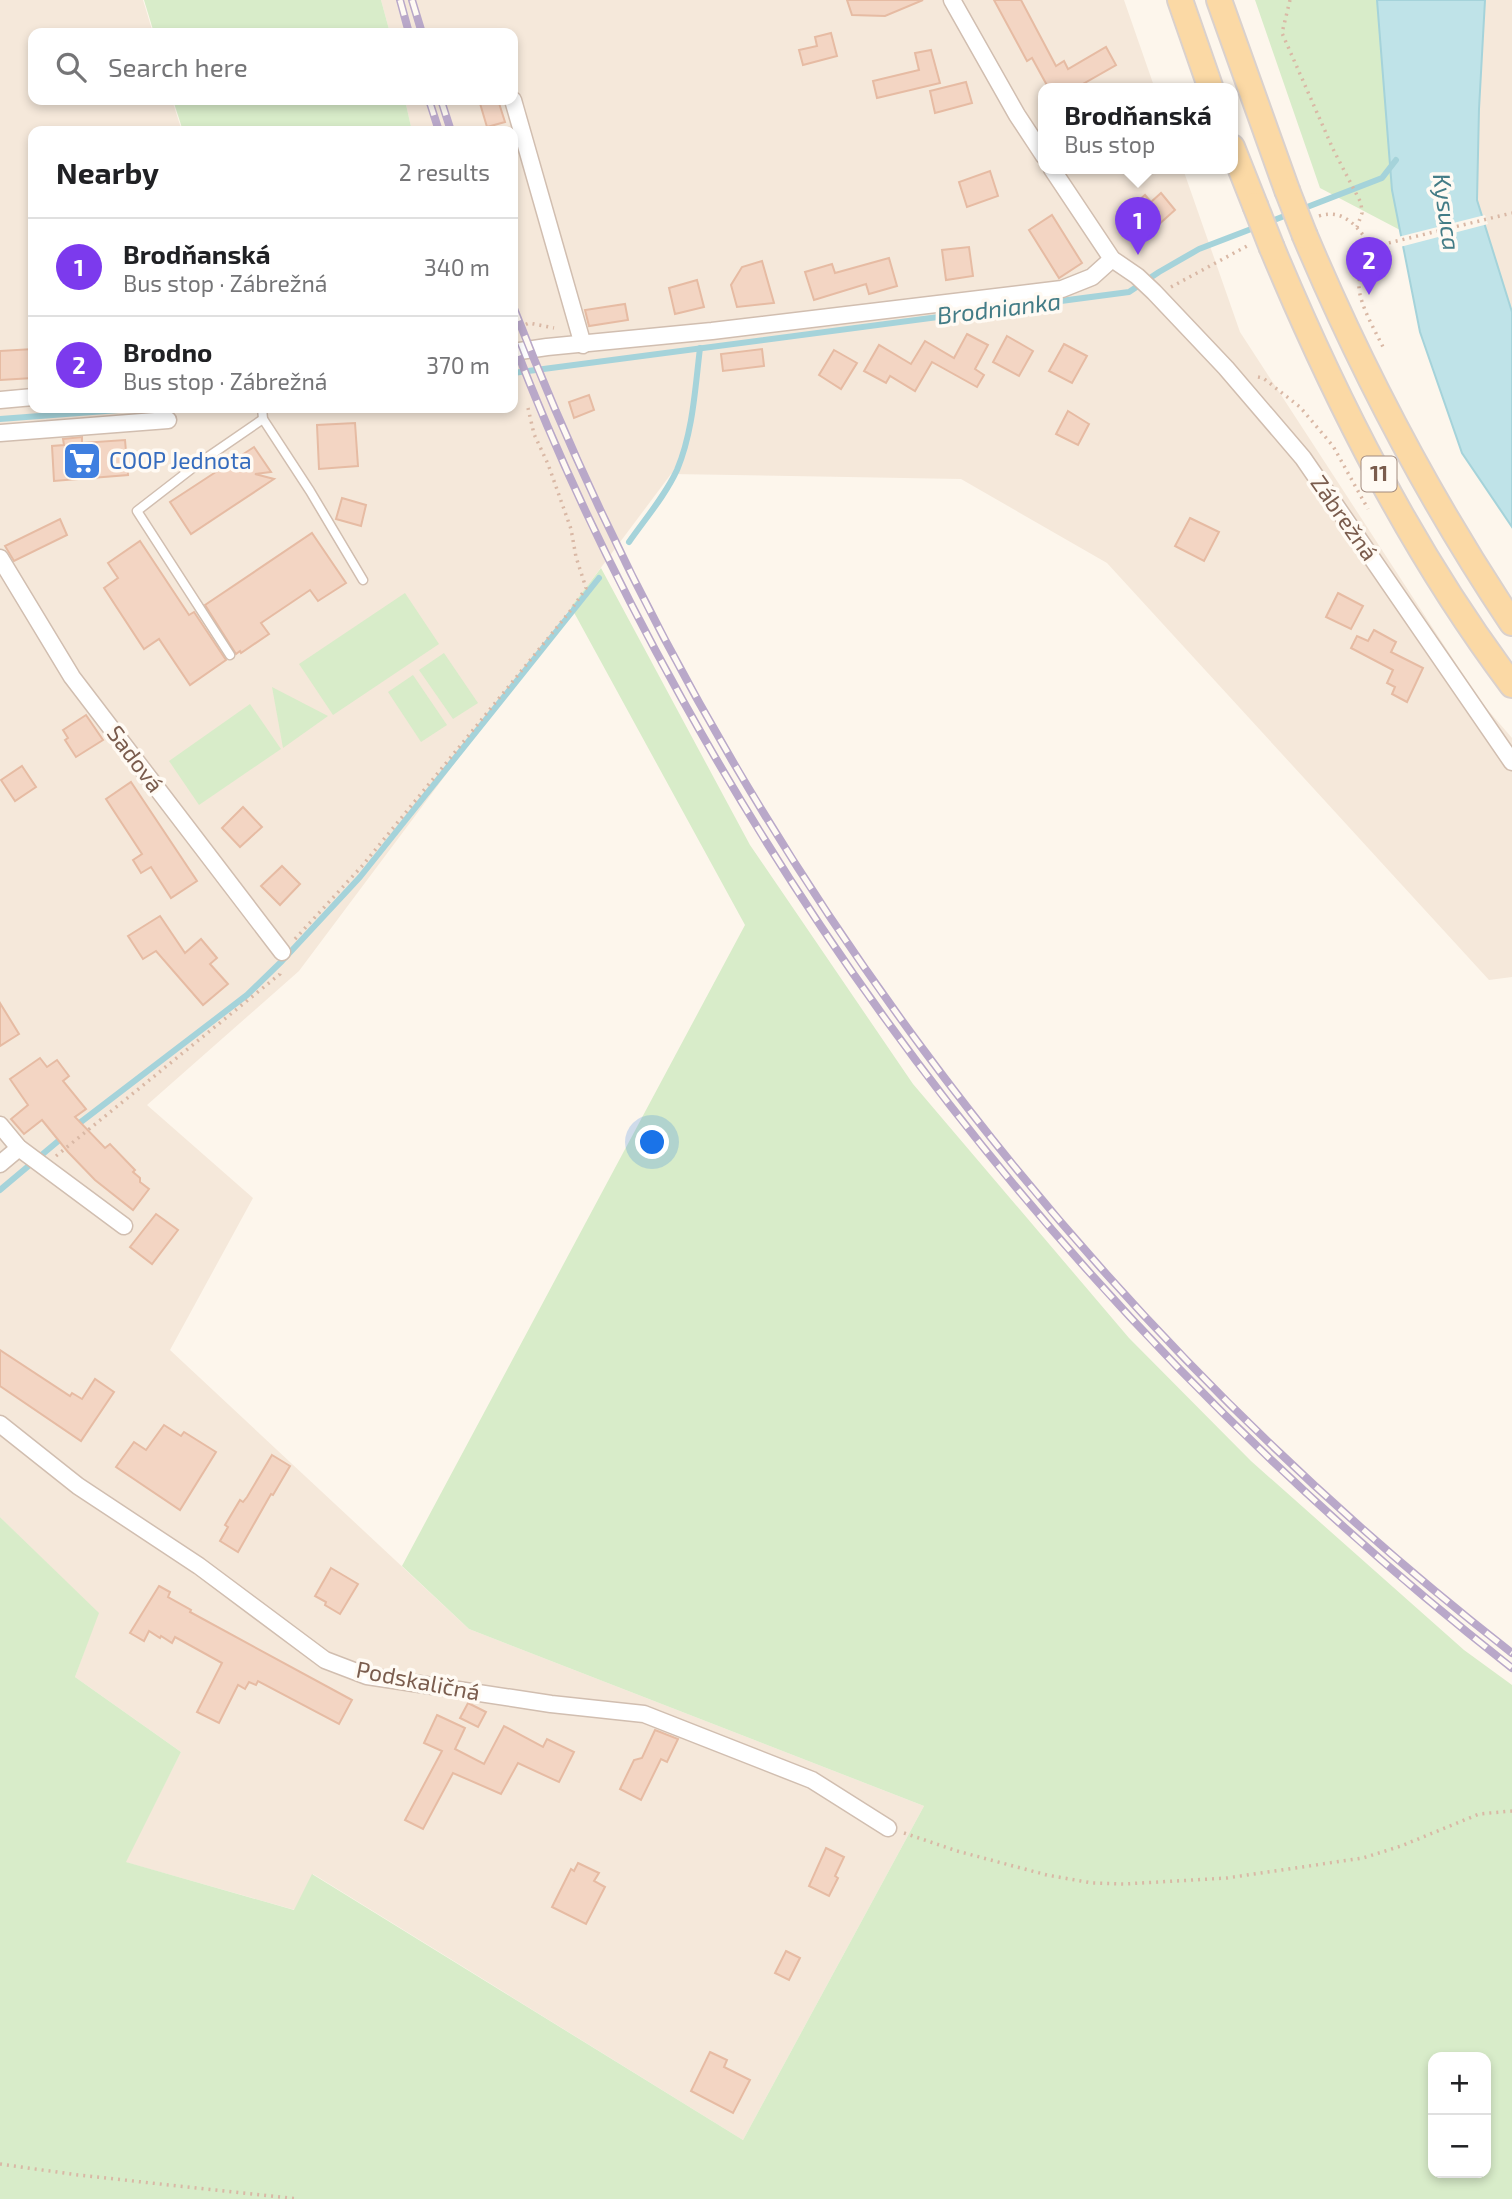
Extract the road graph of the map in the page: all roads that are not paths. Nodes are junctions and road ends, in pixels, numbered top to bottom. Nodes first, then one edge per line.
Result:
1 (952, 0) edge
2 (1180, 0) edge
3 (1219, 0) edge
4 (1209, 83) edge
5 (514, 105) edge
6 (1038, 147) edge
7 (1238, 160) edge
8 (1055, 174) edge
9 (1112, 259) junction
10 (583, 345) junction
11 (518, 351) edge
12 (28, 397) edge
13 (0, 400) edge
14 (262, 413) edge
15 (262, 419) junction
16 (168, 421) dead end
17 (0, 433) edge
18 (0, 558) edge
19 (363, 580) dead end
20 (1512, 623) edge
21 (230, 655) dead end
22 (1512, 685) edge
23 (1512, 762) edge
24 (281, 959) road end
25 (0, 1125) edge
26 (34, 1159) junction
27 (0, 1164) edge
28 (124, 1226) dead end
29 (0, 1424) edge
30 (888, 1828) road end

1 - 6 street
2 - 4 main road
3 - 20 main road, 11, bridge
5 - 10 street
7 - 22 main road, 11, bridge
8 - 9 street
9 - 10 street
9 - 23 street, Zábrežná
10 - 11 street
12 - 13 street
14 - 15 lane
15 - 19 lane
15 - 21 lane
16 - 17 street
18 - 24 street, Sadová
25 - 26 street
26 - 27 street
26 - 28 street
29 - 30 street, Podskaličná

